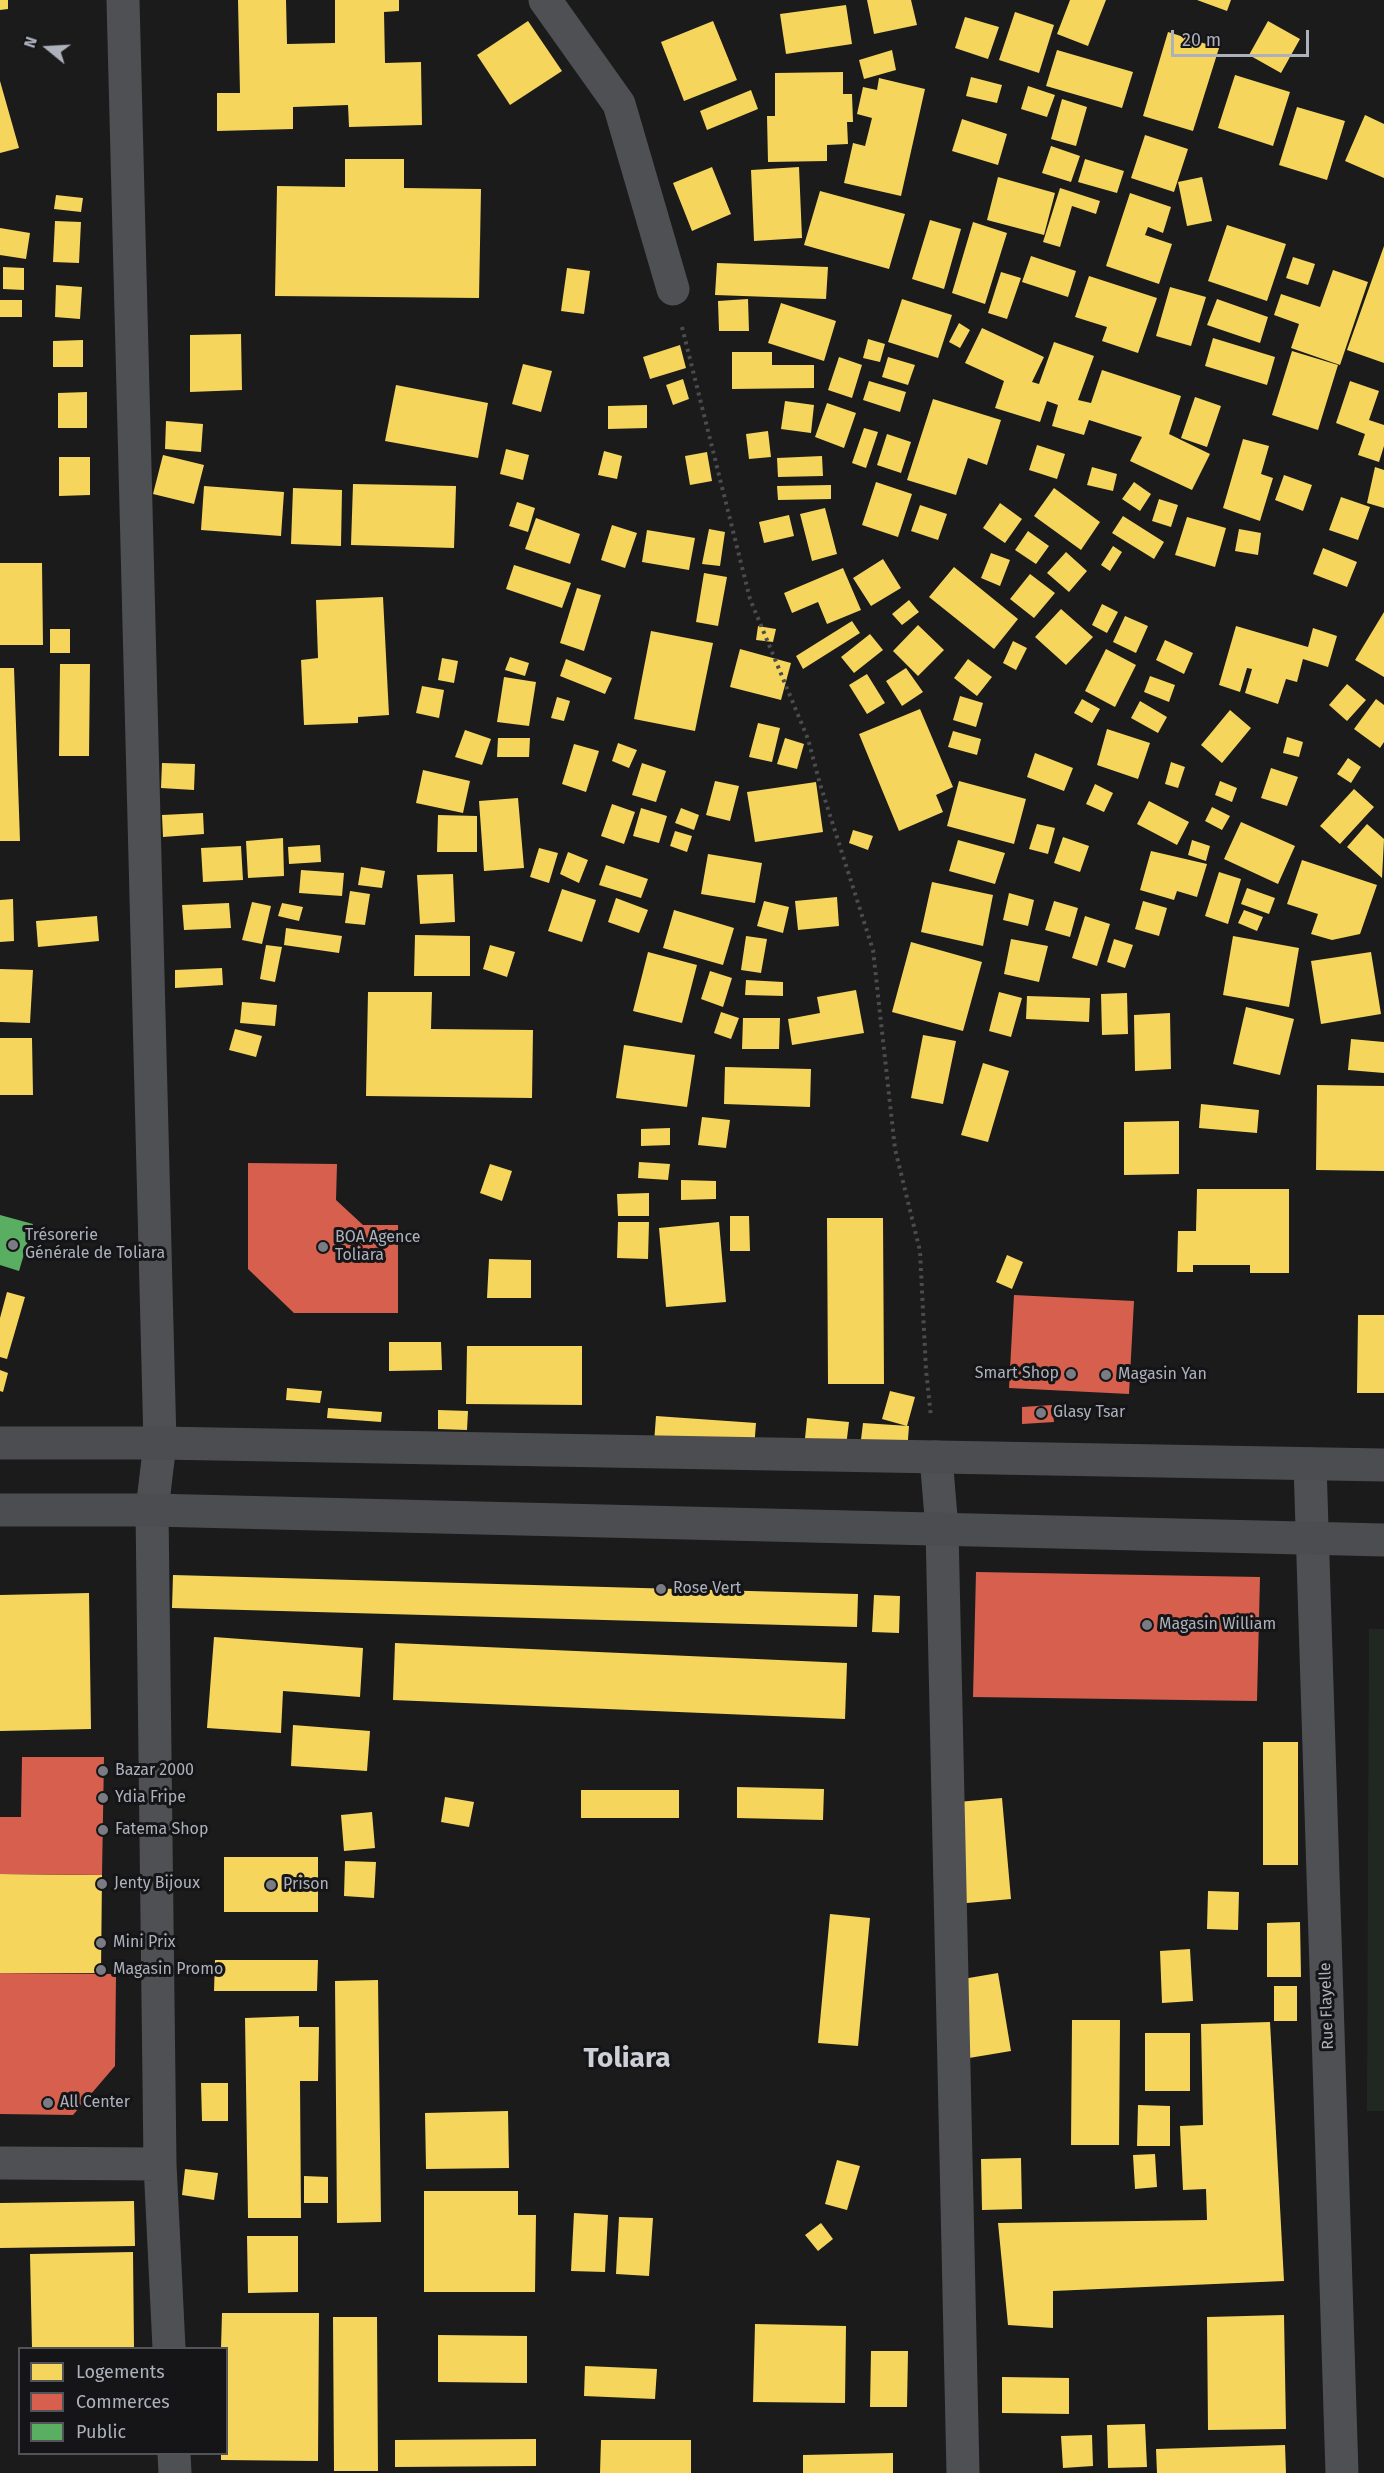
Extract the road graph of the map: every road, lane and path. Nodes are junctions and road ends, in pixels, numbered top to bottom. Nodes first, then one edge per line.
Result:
1 (123, 0) edge
2 (545, 0) edge
3 (673, 289) joint
4 (0, 1443) edge
5 (160, 1443) junction
6 (936, 1457) junction
7 (1310, 1464) junction
8 (1384, 1465) edge
9 (0, 1510) edge
10 (152, 1510) junction
11 (942, 1529) junction
12 (1312, 1539) junction
13 (1384, 1540) edge
14 (0, 2163) edge
15 (160, 2164) junction
16 (169, 2347) edge
17 (174, 2455) edge
18 (175, 2473) edge
19 (963, 2473) edge
20 (1342, 2473) edge

1 - 5 street
2 - 3 street
3 - 6 path
4 - 5 main road
5 - 6 main road
5 - 10 street
6 - 7 main road
6 - 11 street
7 - 8 main road
7 - 12 street, Rue Flayelle
9 - 10 main road
10 - 11 main road
10 - 15 street
11 - 12 main road
11 - 19 street
12 - 13 main road
12 - 20 street, Rue Flayelle
14 - 15 street
15 - 16 street
17 - 18 street

